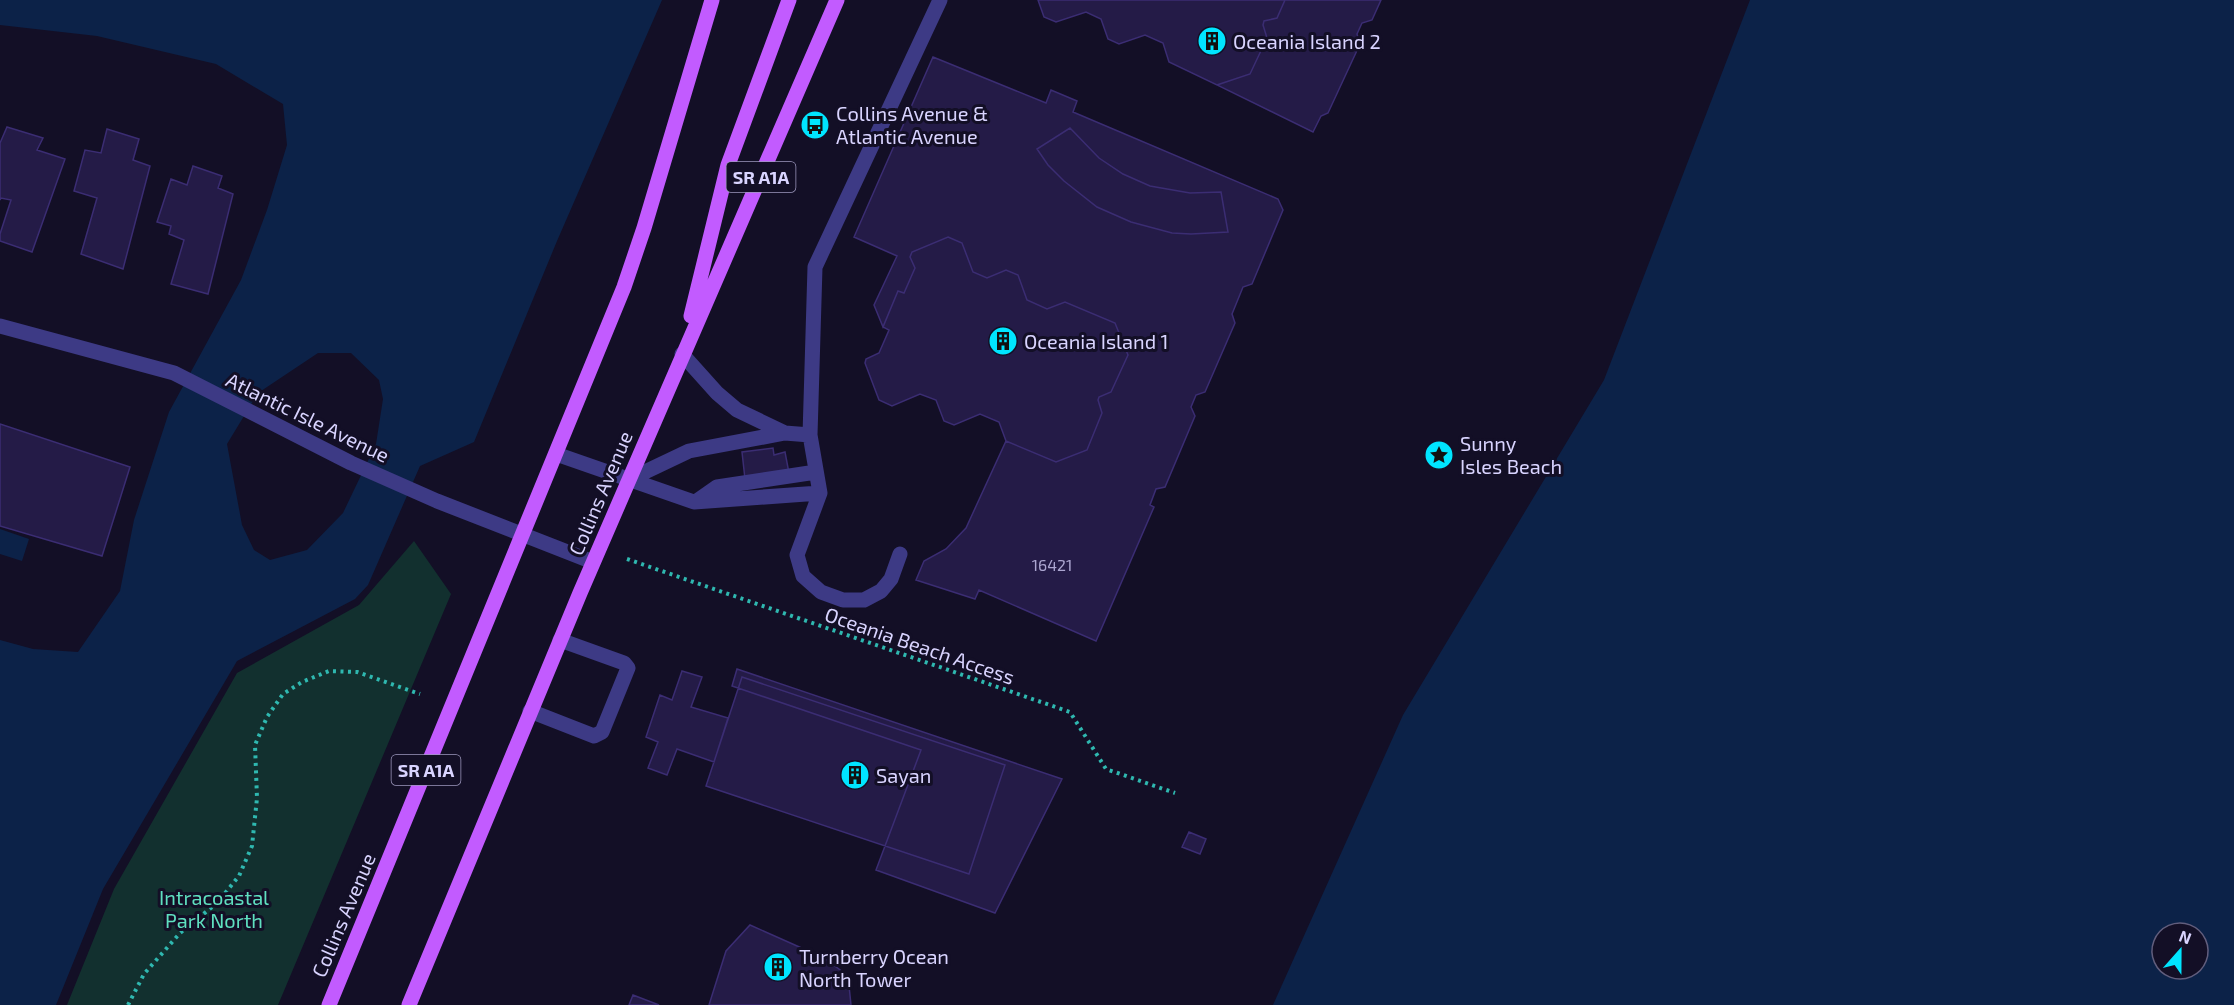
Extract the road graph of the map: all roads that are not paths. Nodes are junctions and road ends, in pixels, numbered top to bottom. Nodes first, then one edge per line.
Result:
1 (712, 0) edge
2 (789, 0) edge
3 (837, 0) edge
4 (940, 0) edge
5 (0, 326) edge
6 (682, 354) junction
7 (784, 433) junction
8 (810, 435) junction
9 (556, 453) junction
10 (816, 472) junction
11 (628, 480) junction
12 (820, 493) junction
13 (694, 502) junction
14 (523, 536) junction
15 (900, 554) dead end
16 (593, 562) junction
17 (560, 640) junction
18 (530, 711) junction
19 (328, 1005) edge
20 (409, 1005) edge

1 - 9 main road, Collins Avenue / SR A1A
2 - 6 main road
3 - 6 main road, Collins Avenue / SR A1A
4 - 8 street
5 - 14 street, Atlantic Isle Avenue
6 - 7 street
6 - 11 main road, Collins Avenue / SR A1A
7 - 8 street
7 - 11 street
8 - 10 street
9 - 11 street
9 - 14 main road, Collins Avenue / SR A1A
10 - 12 street
10 - 13 street
11 - 13 street
11 - 16 main road, Collins Avenue / SR A1A
12 - 13 street
12 - 15 street
14 - 16 street, Atlantic Isle Avenue
14 - 19 main road, Collins Avenue / SR A1A
16 - 17 main road, Collins Avenue / SR A1A
17 - 18 main road, Collins Avenue / SR A1A
17 - 18 street
18 - 20 main road, Collins Avenue / SR A1A

